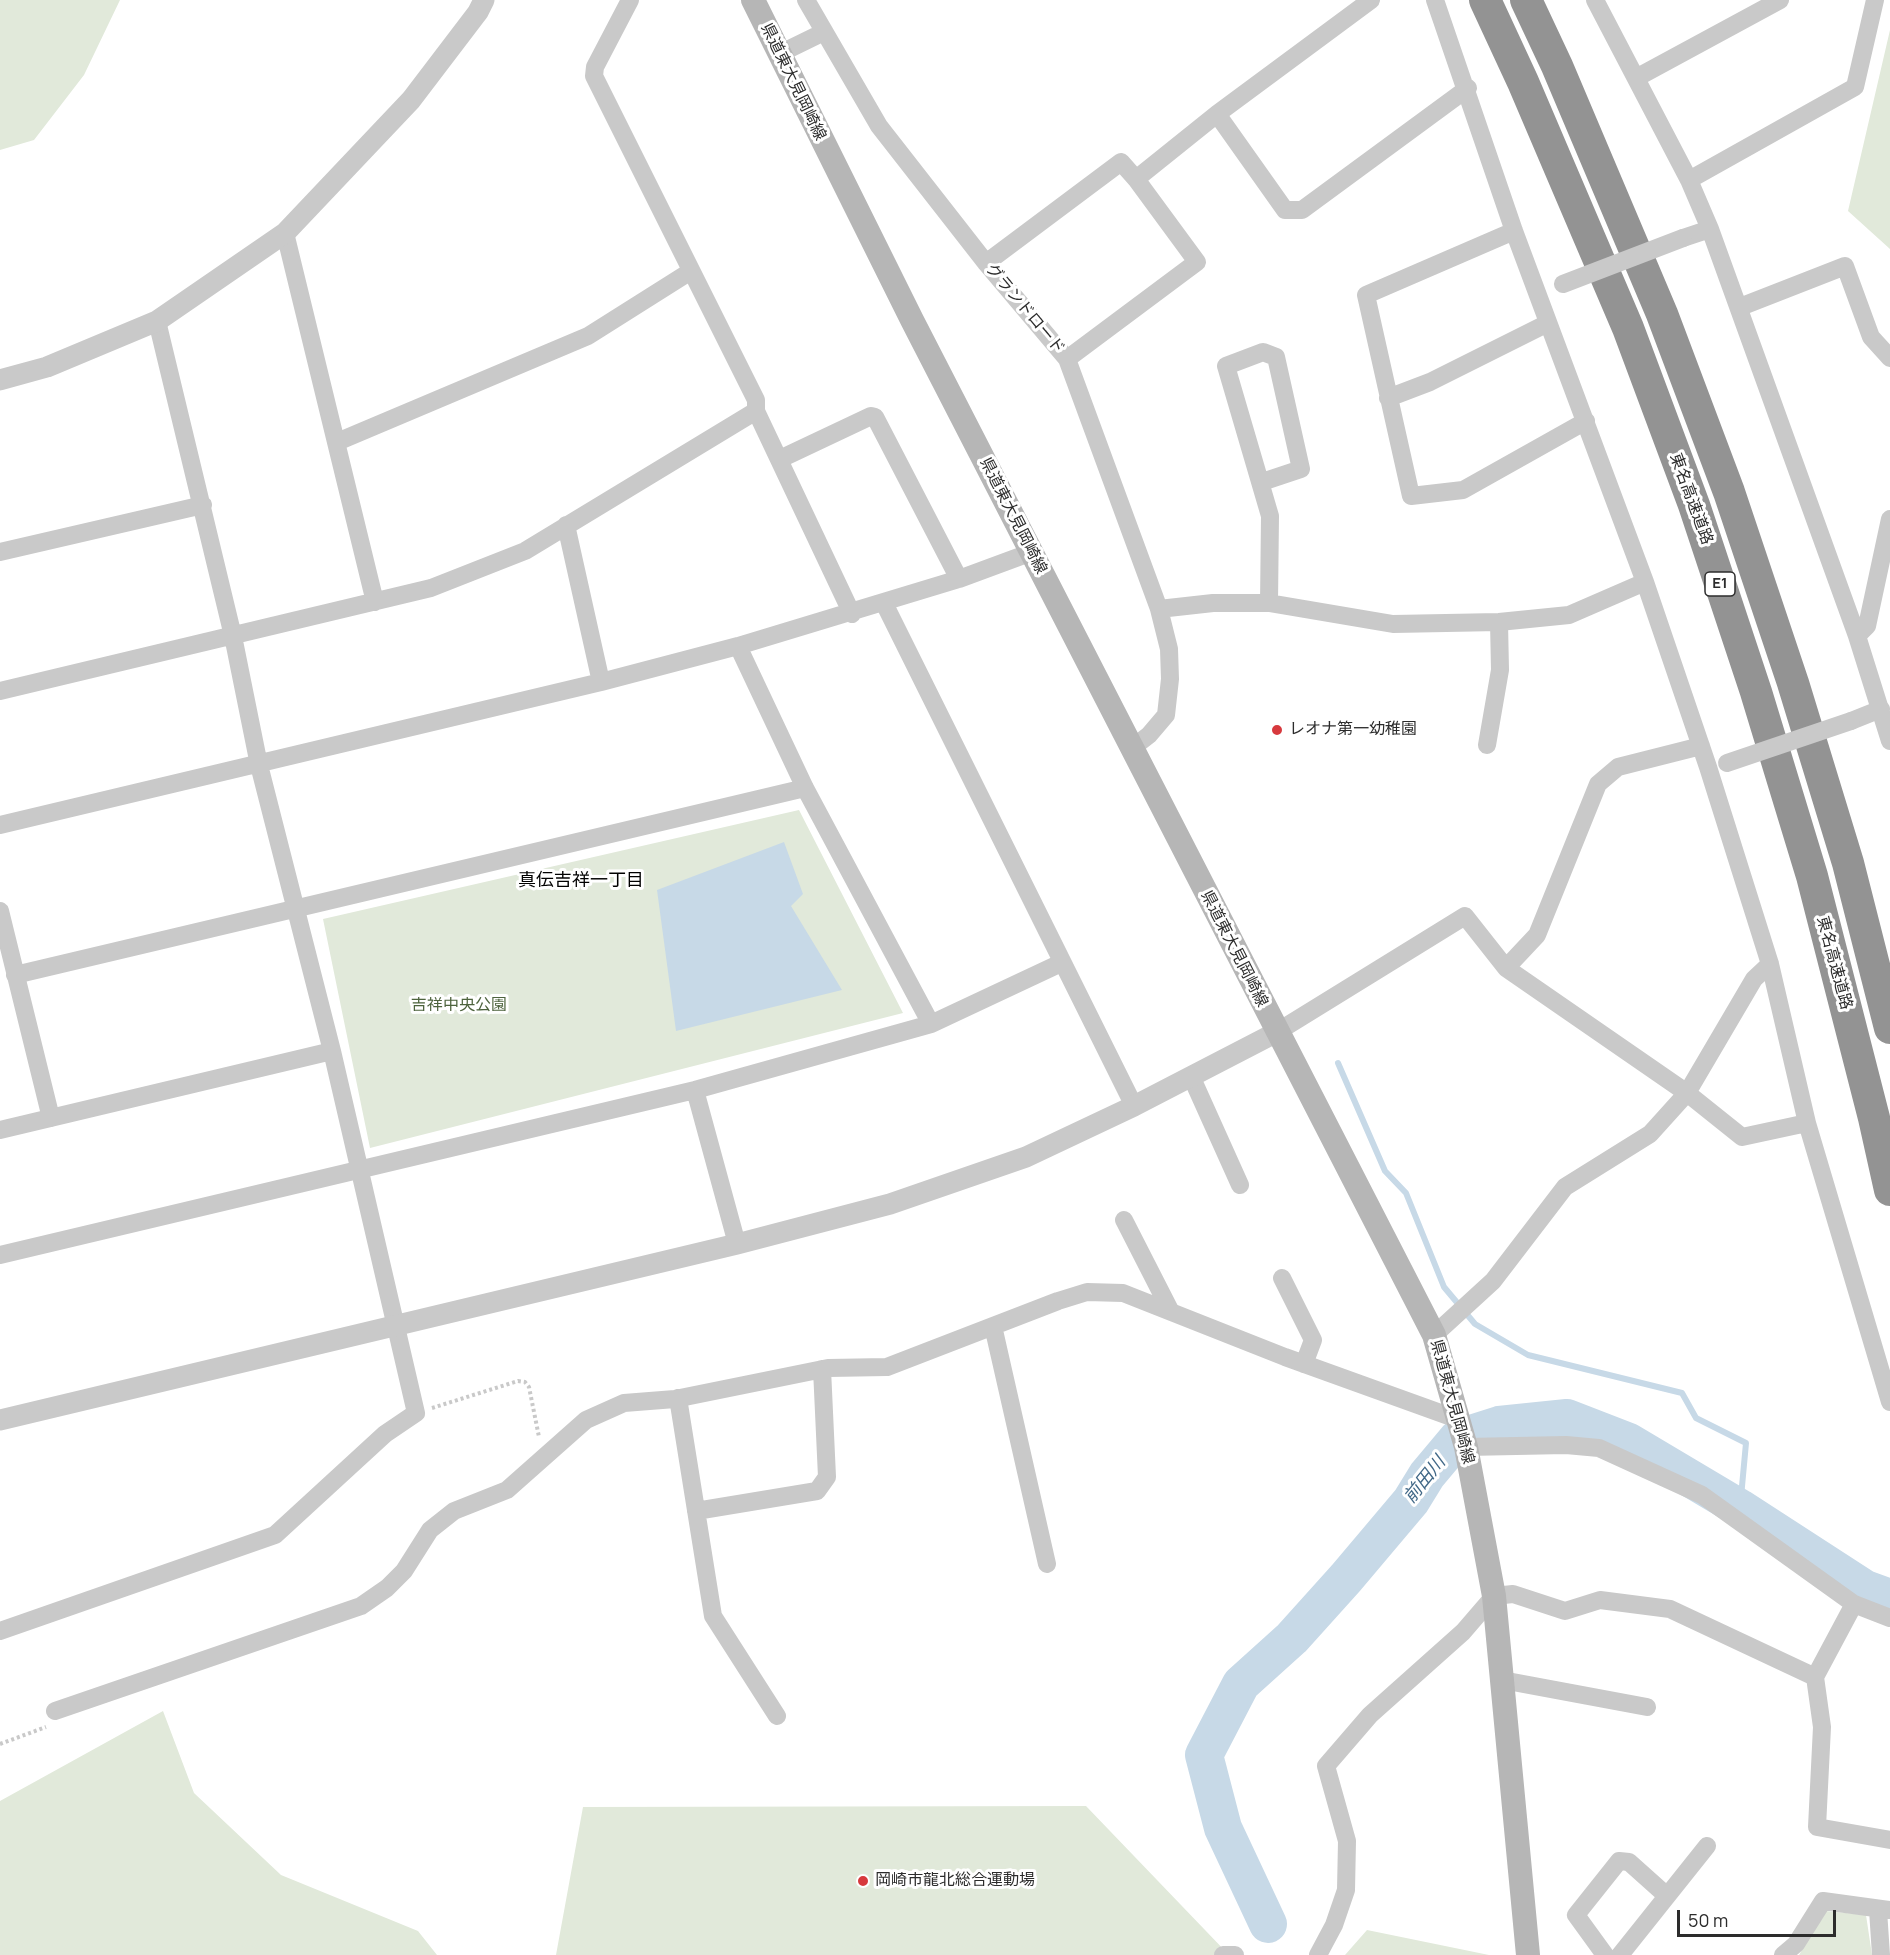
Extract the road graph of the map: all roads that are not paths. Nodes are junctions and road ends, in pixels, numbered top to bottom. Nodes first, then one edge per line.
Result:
1 (484, 0) edge
2 (630, 0) edge
3 (753, 0) edge
4 (806, 0) edge
5 (1371, 0) edge
6 (1436, 0) edge
7 (1485, 0) edge
8 (1526, 0) edge
9 (1595, 0) edge
10 (1780, 0) edge
11 (1875, 0) edge
12 (824, 32) junction
13 (779, 54) junction
14 (1636, 78) junction
15 (1468, 88) junction
16 (1217, 114) junction
17 (1136, 179) junction
18 (1689, 180) junction
19 (1710, 229) junction
20 (1514, 231) junction
21 (285, 233) junction
22 (986, 263) junction
23 (691, 271) junction
24 (1540, 296) junction
25 (1740, 307) junction
26 (157, 321) junction
27 (1548, 323) junction
28 (1890, 358) edge
29 (1067, 359) junction
30 (0, 380) edge
31 (1388, 398) junction
32 (756, 411) junction
33 (1586, 421) junction
34 (337, 442) junction
35 (780, 459) junction
36 (1262, 482) junction
37 (203, 505) junction
38 (1890, 519) edge
39 (566, 525) junction
40 (0, 552) edge
41 (1032, 552) junction
42 (959, 579) junction
43 (1645, 582) junction
44 (375, 602) junction
45 (884, 603) junction
46 (1269, 603) junction
47 (1159, 609) junction
48 (852, 614) junction
49 (1499, 622) junction
50 (233, 636) junction
51 (1857, 636) junction
52 (738, 646) junction
53 (601, 682) junction
54 (0, 691) edge
55 (1881, 709) junction
56 (1890, 741) edge
57 (1487, 745) dead end
58 (1701, 746) junction
59 (1131, 749) junction
60 (259, 765) junction
61 (1708, 767) junction
62 (805, 788) junction
63 (0, 825) edge
64 (294, 909) junction
65 (0, 911) edge
66 (1061, 963) junction
67 (1770, 964) junction
68 (1506, 968) junction
69 (15, 975) junction
70 (931, 1024) junction
71 (1890, 1028) edge
72 (1277, 1032) junction
73 (332, 1051) junction
74 (1191, 1076) junction
75 (695, 1090) junction
76 (1687, 1093) junction
77 (1134, 1106) junction
78 (51, 1118) junction
79 (1807, 1123) junction
80 (0, 1130) edge
81 (359, 1172) junction
82 (1240, 1185) dead end
83 (1890, 1190) edge
84 (1124, 1220) dead end
85 (737, 1244) junction
86 (0, 1255) edge
87 (1282, 1278) dead end
88 (1171, 1312) junction
89 (395, 1324) junction
90 (993, 1326) junction
91 (1434, 1335) junction
92 (1304, 1364) junction
93 (822, 1369) junction
94 (678, 1398) junction
95 (1890, 1402) edge
96 (1457, 1419) junction
97 (0, 1420) edge
98 (1466, 1447) junction
99 (696, 1511) junction
100 (1047, 1564) dead end
101 (1494, 1596) junction
102 (1854, 1604) junction
103 (1890, 1618) edge
104 (0, 1631) edge
105 (1815, 1677) junction
106 (1502, 1680) junction
107 (1647, 1707) dead end
108 (55, 1711) road end
109 (777, 1716) dead end
110 (1890, 1840) edge
111 (1707, 1846) dead end
112 (1667, 1896) junction
113 (1884, 1910) edge
114 (1223, 1955) edge
115 (1235, 1955) edge
116 (1318, 1955) edge
117 (1528, 1955) edge
118 (1605, 1955) edge
119 (1620, 1955) edge
120 (1783, 1955) edge
121 (1881, 1955) edge

1 - 21 street
2 - 23 street
3 - 13 main road, 県道東大見岡崎線
4 - 12 street, グランドロード
5 - 16 street
6 - 15 street
7 - 83 highway, 東名高速道路 / E1
8 - 71 highway, E1
9 - 14 street
10 - 14 street
11 - 18 street
12 - 13 street
12 - 22 street, グランドロード
13 - 41 main road, 県道東大見岡崎線
14 - 18 street
15 - 16 street
15 - 20 street
16 - 17 street
17 - 22 street
17 - 29 street
18 - 19 street
19 - 24 street, bridge
19 - 25 street
20 - 24 street
20 - 31 street
21 - 26 street
21 - 34 street
22 - 29 street, グランドロード
23 - 32 street
23 - 34 street
24 - 27 street
25 - 28 street
25 - 51 street
26 - 30 street
26 - 37 street
27 - 31 street
27 - 33 street
29 - 47 street, グランドロード
31 - 33 street
32 - 35 street
32 - 39 street
33 - 43 street
34 - 44 street
35 - 42 street
35 - 48 street
36 - 36 street
36 - 46 street
37 - 40 street
37 - 50 street
38 - 51 street
39 - 44 street
39 - 53 street
41 - 42 street
41 - 59 main road, 県道東大見岡崎線
42 - 45 street
43 - 49 street
43 - 58 street
44 - 50 street
45 - 48 street
45 - 66 street
46 - 47 street
46 - 49 street
47 - 59 street, グランドロード
48 - 52 street
49 - 57 street
50 - 54 street
50 - 60 street
51 - 55 street
52 - 53 street
52 - 62 street
53 - 60 street
55 - 56 street
55 - 61 street, bridge
58 - 61 street
58 - 68 street
59 - 72 main road, 県道東大見岡崎線
60 - 63 street
60 - 64 street
61 - 67 street
62 - 64 street
62 - 70 street
64 - 69 street
64 - 73 street
65 - 69 street
66 - 70 street
66 - 77 street
67 - 76 street
67 - 79 street
68 - 72 street
68 - 76 street
69 - 78 street
70 - 75 street
72 - 74 street
72 - 91 main road, 県道東大見岡崎線
73 - 78 street
73 - 81 street
74 - 77 street
74 - 82 street
75 - 81 street
75 - 85 street
76 - 79 street
76 - 91 street
77 - 85 street
78 - 80 street
79 - 95 street
81 - 86 street
81 - 89 street
84 - 88 street
85 - 89 street
87 - 92 street
88 - 90 street
88 - 92 street
89 - 97 street
89 - 104 street
90 - 93 street
90 - 100 street
91 - 96 main road, 県道東大見岡崎線
92 - 96 street
93 - 94 street
93 - 99 street
94 - 99 street
94 - 108 street
96 - 98 main road, 県道東大見岡崎線
98 - 101 main road, 県道東大見岡崎線
98 - 102 street
99 - 109 street
101 - 105 street
101 - 106 main road, 県道東大見岡崎線
101 - 116 street
102 - 103 street
102 - 105 street
105 - 110 street
106 - 107 street
106 - 117 main road, 県道東大見岡崎線
111 - 112 street
112 - 118 street
112 - 119 street
113 - 120 street
113 - 121 street
114 - 115 street

